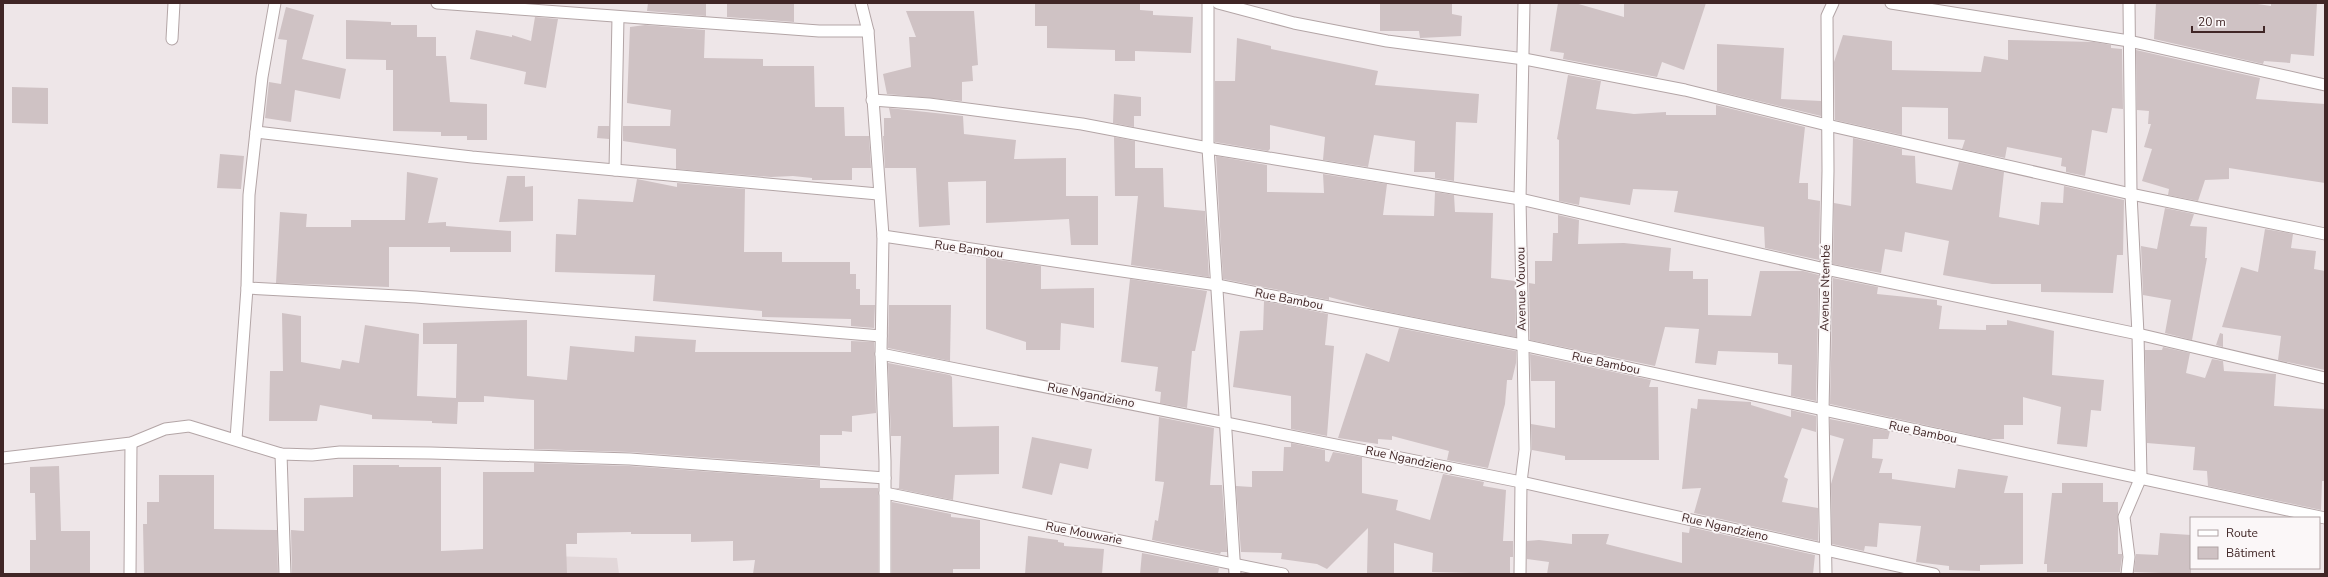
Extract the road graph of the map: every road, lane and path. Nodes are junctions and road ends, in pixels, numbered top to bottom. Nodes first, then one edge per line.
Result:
1 (174, 3) edge
2 (275, 3) edge
3 (437, 3) edge
4 (861, 3) edge
5 (1208, 3) edge
6 (1218, 3) edge
7 (1524, 3) edge
8 (1833, 3) edge
9 (1892, 3) edge
10 (2129, 3) edge
11 (618, 17) junction
12 (868, 31) junction
13 (172, 38) dead end
14 (2129, 40) junction
15 (1524, 59) junction
16 (2325, 85) edge
17 (872, 100) junction
18 (1827, 125) junction
19 (256, 132) junction
20 (1208, 148) junction
21 (614, 170) junction
22 (878, 194) junction
23 (2131, 194) junction
24 (1520, 199) junction
25 (2325, 234) edge
26 (882, 236) junction
27 (1825, 270) junction
28 (1217, 285) junction
29 (247, 288) junction
30 (2138, 334) junction
31 (880, 336) junction
32 (1522, 345) junction
33 (880, 354) junction
34 (2325, 378) edge
35 (1823, 411) junction
36 (1226, 421) junction
37 (236, 439) junction
38 (131, 442) junction
39 (282, 454) junction
40 (3, 458) edge
41 (2141, 477) junction
42 (885, 478) junction
43 (1521, 482) junction
44 (885, 493) junction
45 (2325, 518) edge
46 (1826, 550) junction
47 (1235, 568) edge
48 (130, 574) edge
49 (285, 574) edge
50 (885, 574) edge
51 (1283, 574) edge
52 (1520, 574) edge
53 (1826, 574) edge
54 (1934, 574) edge
55 (2127, 574) edge

1 - 13 street
2 - 19 street
3 - 11 street
4 - 12 street
5 - 20 street
6 - 15 street
7 - 15 street, Avenue Vouvou
8 - 18 street, Avenue Ntembé
9 - 14 street
10 - 14 street
11 - 12 street
11 - 21 street
12 - 17 street
14 - 16 street
14 - 23 street
15 - 18 street
15 - 24 street, Avenue Vouvou
17 - 20 street
17 - 22 street
18 - 23 street
18 - 27 street, Avenue Ntembé
19 - 21 street
19 - 29 street
20 - 24 street
20 - 28 street
21 - 22 street
22 - 26 street
23 - 25 street
23 - 30 street
24 - 27 street
24 - 32 street, Avenue Vouvou
26 - 28 street, Rue Bambou
26 - 31 street
27 - 30 street
27 - 35 street, Avenue Ntembé
28 - 32 street, Rue Bambou
28 - 36 street
29 - 31 street
29 - 37 street
30 - 34 street
30 - 41 street
31 - 33 street
32 - 35 street, Rue Bambou
32 - 43 street, Avenue Vouvou
33 - 36 street, Rue Ngandzieno
33 - 42 street
35 - 41 street, Rue Bambou
35 - 46 street, Avenue Ntembé
36 - 43 street, Rue Ngandzieno
36 - 47 street
37 - 38 street
37 - 39 street
38 - 40 street
38 - 48 street
39 - 42 street
39 - 49 street
41 - 45 street, Rue Bambou
41 - 55 street
42 - 44 street
43 - 46 street, Rue Ngandzieno
43 - 52 street, Avenue Vouvou
44 - 47 street, Rue Mouwarie
44 - 50 street
46 - 53 street, Avenue Ntembé
46 - 54 street, Rue Ngandzieno
47 - 51 street, Rue Mouwarie

